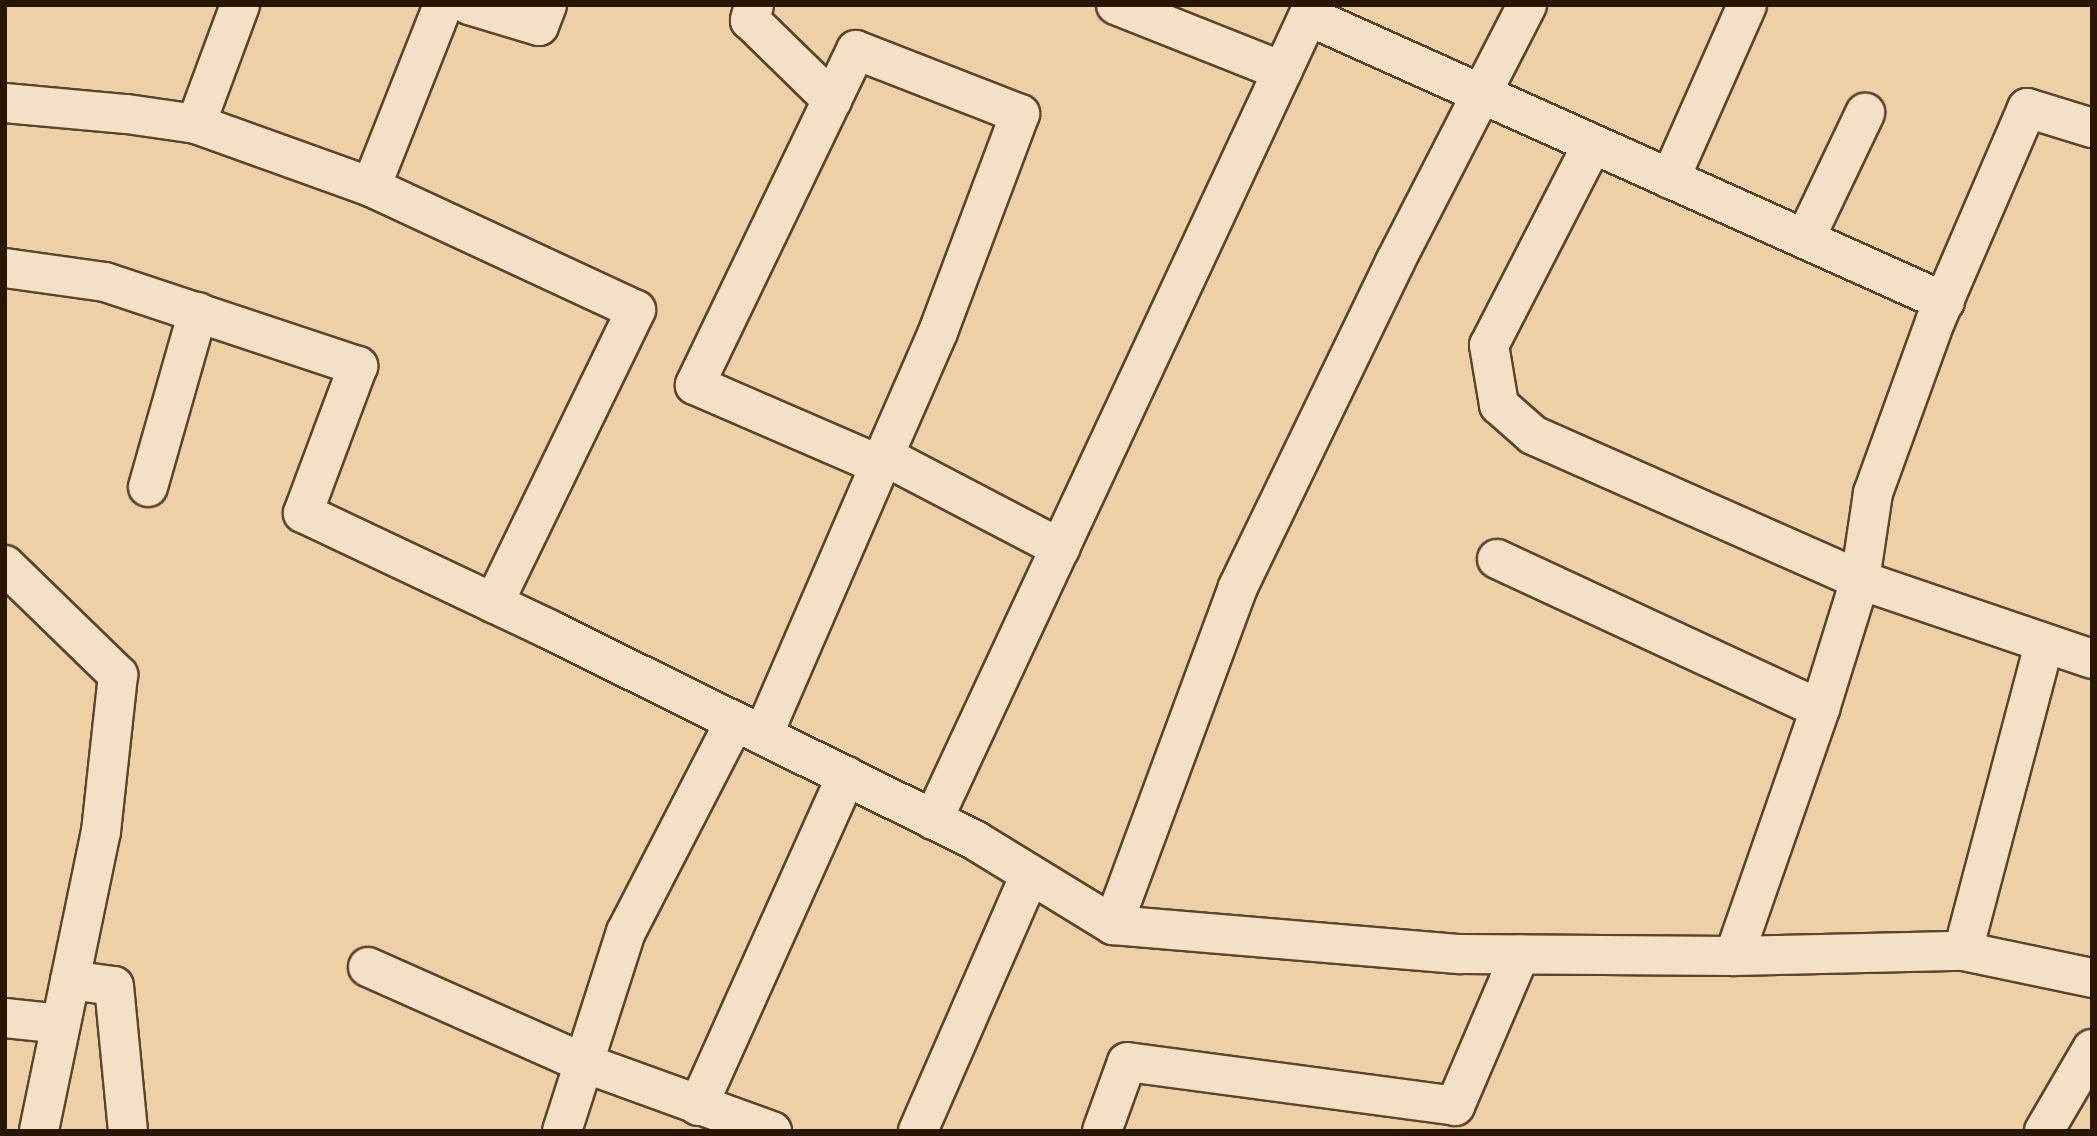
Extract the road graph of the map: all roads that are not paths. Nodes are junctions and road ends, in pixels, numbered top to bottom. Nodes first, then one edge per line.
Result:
1 (240, 5) edge
2 (443, 5) edge
3 (469, 5) edge
4 (547, 5) edge
5 (754, 5) edge
6 (1116, 5) edge
7 (1527, 5) edge
8 (1746, 5) edge
9 (1282, 71) junction
10 (1481, 96) junction
11 (832, 100) junction
12 (5, 103) edge
13 (1865, 113) dead end
14 (196, 124) junction
15 (2092, 128) edge
16 (1592, 145) junction
17 (1670, 179) junction
18 (371, 187) junction
19 (1805, 239) junction
20 (5, 268) edge
21 (1945, 302) junction
22 (198, 312) junction
23 (882, 460) junction
24 (148, 487) dead end
25 (1060, 548) junction
26 (1496, 559) dead end
27 (5, 565) edge
28 (1860, 580) junction
29 (494, 603) junction
30 (2044, 645) junction
31 (2092, 659) edge
32 (1820, 709) junction
33 (749, 728) junction
34 (846, 776) junction
35 (933, 820) junction
36 (1030, 875) junction
37 (1113, 925) junction
38 (1963, 951) junction
39 (1520, 954) junction
40 (1734, 956) junction
41 (368, 967) dead end
42 (2092, 978) edge
43 (70, 980) junction
44 (5, 1018) edge
45 (61, 1024) junction
46 (2092, 1049) edge
47 (584, 1063) junction
48 (698, 1106) junction
49 (39, 1131) edge
50 (128, 1131) edge
51 (562, 1131) edge
52 (772, 1131) edge
53 (918, 1131) edge
54 (1102, 1131) edge
55 (2044, 1131) edge

1 - 14 street
2 - 18 street
3 - 4 street
5 - 11 street
6 - 9 street
7 - 10 street
8 - 17 street
9 - 10 street
9 - 25 street
10 - 16 street
10 - 37 street
11 - 23 street
11 - 23 street
12 - 14 street
13 - 19 street
14 - 18 street
15 - 21 street
16 - 17 street
16 - 28 street
17 - 19 street
18 - 29 street
19 - 21 street
20 - 22 street
21 - 28 street
22 - 24 street
22 - 29 street
23 - 25 street
23 - 33 street
25 - 35 street
26 - 32 street
27 - 43 street
28 - 30 street
28 - 32 street
29 - 33 street
30 - 31 street
30 - 38 street
32 - 40 street
33 - 34 street
33 - 47 street
34 - 35 street
34 - 48 street
35 - 36 street
36 - 37 street
36 - 53 street
37 - 39 street
38 - 40 street
38 - 42 street
39 - 40 street
39 - 54 street
41 - 47 street
43 - 45 street
43 - 50 street
44 - 45 street
45 - 49 street
46 - 55 street
47 - 48 street
47 - 51 street
48 - 52 street

